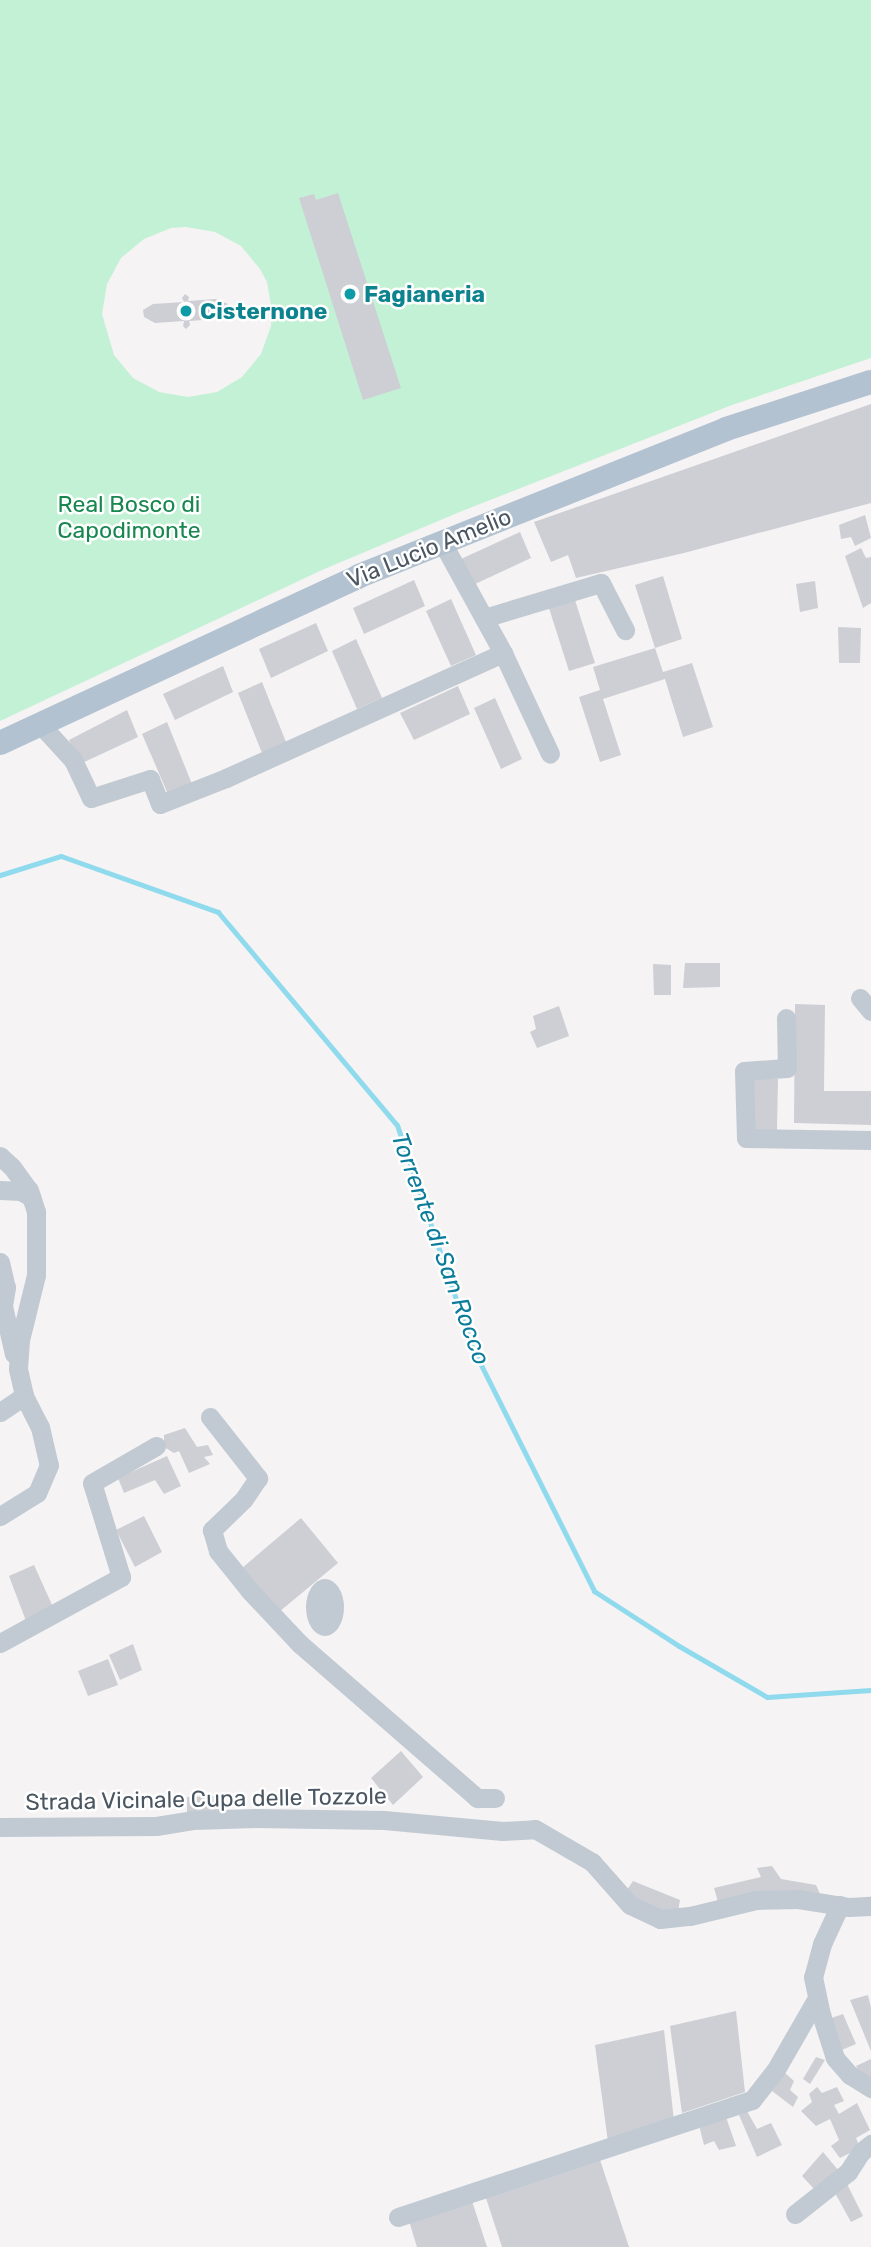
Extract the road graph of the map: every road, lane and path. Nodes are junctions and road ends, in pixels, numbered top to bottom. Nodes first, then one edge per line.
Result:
1 (871, 382) edge
2 (442, 542) junction
3 (484, 618) junction
4 (625, 630) dead end
5 (503, 653) junction
6 (40, 724) junction
7 (0, 743) edge
8 (550, 754) dead end
9 (786, 1017) dead end
10 (871, 1140) edge
11 (0, 1156) edge
12 (0, 1191) edge
13 (31, 1197) junction
14 (0, 1262) edge
15 (18, 1369) junction
16 (24, 1396) junction
17 (0, 1412) edge
18 (210, 1417) dead end
19 (156, 1446) dead end
20 (0, 1516) edge
21 (0, 1621) edge
22 (4, 1641) edge
23 (495, 1798) dead end
24 (0, 1827) edge
25 (840, 1905) junction
26 (871, 1906) edge
27 (817, 1998) junction
28 (871, 2088) edge
29 (871, 2144) edge
30 (795, 2214) dead end
31 (398, 2217) dead end

1 - 2 main road, Via Lucio Amelio
2 - 3 street
2 - 6 main road, Via Lucio Amelio
3 - 4 street
3 - 5 street
5 - 6 street
5 - 8 street
6 - 7 main road, Via Lucio Amelio
9 - 10 street
11 - 13 street
12 - 13 street
13 - 15 street
14 - 15 street
15 - 16 street
16 - 17 street
16 - 20 street
18 - 23 street
19 - 22 street
21 - 22 street
24 - 25 street, Strada Vicinale Cupa delle Tozzole
25 - 26 street, Strada Vicinale Cupa delle Tozzole
25 - 27 street
27 - 28 street
27 - 31 street
29 - 30 street

